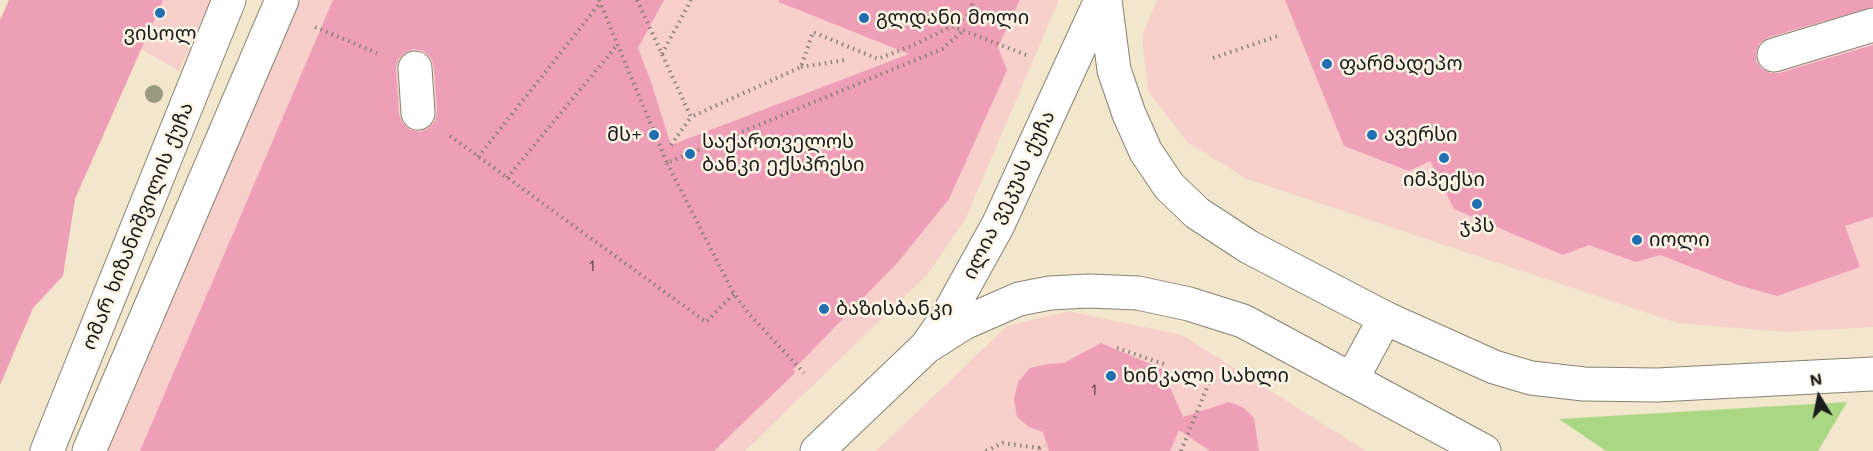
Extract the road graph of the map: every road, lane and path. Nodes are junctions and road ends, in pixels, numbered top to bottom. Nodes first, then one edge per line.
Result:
1 (229, 0) edge
2 (282, 0) edge
3 (638, 0) edge
4 (691, 0) edge
5 (974, 0) edge
6 (1101, 0) edge
7 (1106, 0) edge
8 (600, 1) edge
9 (311, 25) dead end
10 (952, 26) junction
11 (1873, 26) edge
12 (964, 30) junction
13 (1278, 36) dead end
14 (618, 44) junction
15 (662, 54) junction
16 (1774, 55) dead end
17 (1030, 56) dead end
18 (1213, 58) dead end
19 (845, 60) dead end
20 (415, 68) joint
21 (801, 68) junction
22 (418, 113) joint
23 (691, 117) junction
24 (671, 145) dead end
25 (478, 157) junction
26 (667, 163) junction
27 (507, 178) junction
28 (734, 294) junction
29 (1384, 318) junction
30 (926, 347) junction
31 (1117, 348) dead end
32 (1164, 364) dead end
33 (804, 373) dead end
34 (1213, 373) dead end
35 (1873, 374) edge
36 (1352, 379) junction
37 (1045, 446) dead end
38 (1040, 449) edge
39 (47, 451) edge
40 (89, 451) edge
41 (817, 451) edge
42 (986, 451) edge
43 (1181, 451) edge
44 (1484, 451) edge

1 - 39 main road, ომარ ხიზანიშვილის ქუჩა
2 - 40 main road
3 - 15 path
4 - 15 path
5 - 10 path
6 - 30 main road, ილია ვეკუას ქუჩა
7 - 29 main road
8 - 14 path
8 - 25 path
9 - 20 path
10 - 12 path
10 - 21 path
11 - 16 main road
12 - 17 path
12 - 26 path
13 - 18 path
14 - 26 path
14 - 27 path
15 - 23 path
19 - 21 path
20 - 22 main road
21 - 23 path
22 - 25 path
23 - 24 path
25 - 27 path
26 - 28 path
27 - 28 path
28 - 33 path
29 - 35 main road
29 - 36 main road
30 - 36 main road
30 - 41 main road, ილია ვეკუას ქუჩა
31 - 32 path
34 - 43 path
36 - 44 main road
37 - 38 path
38 - 42 path

